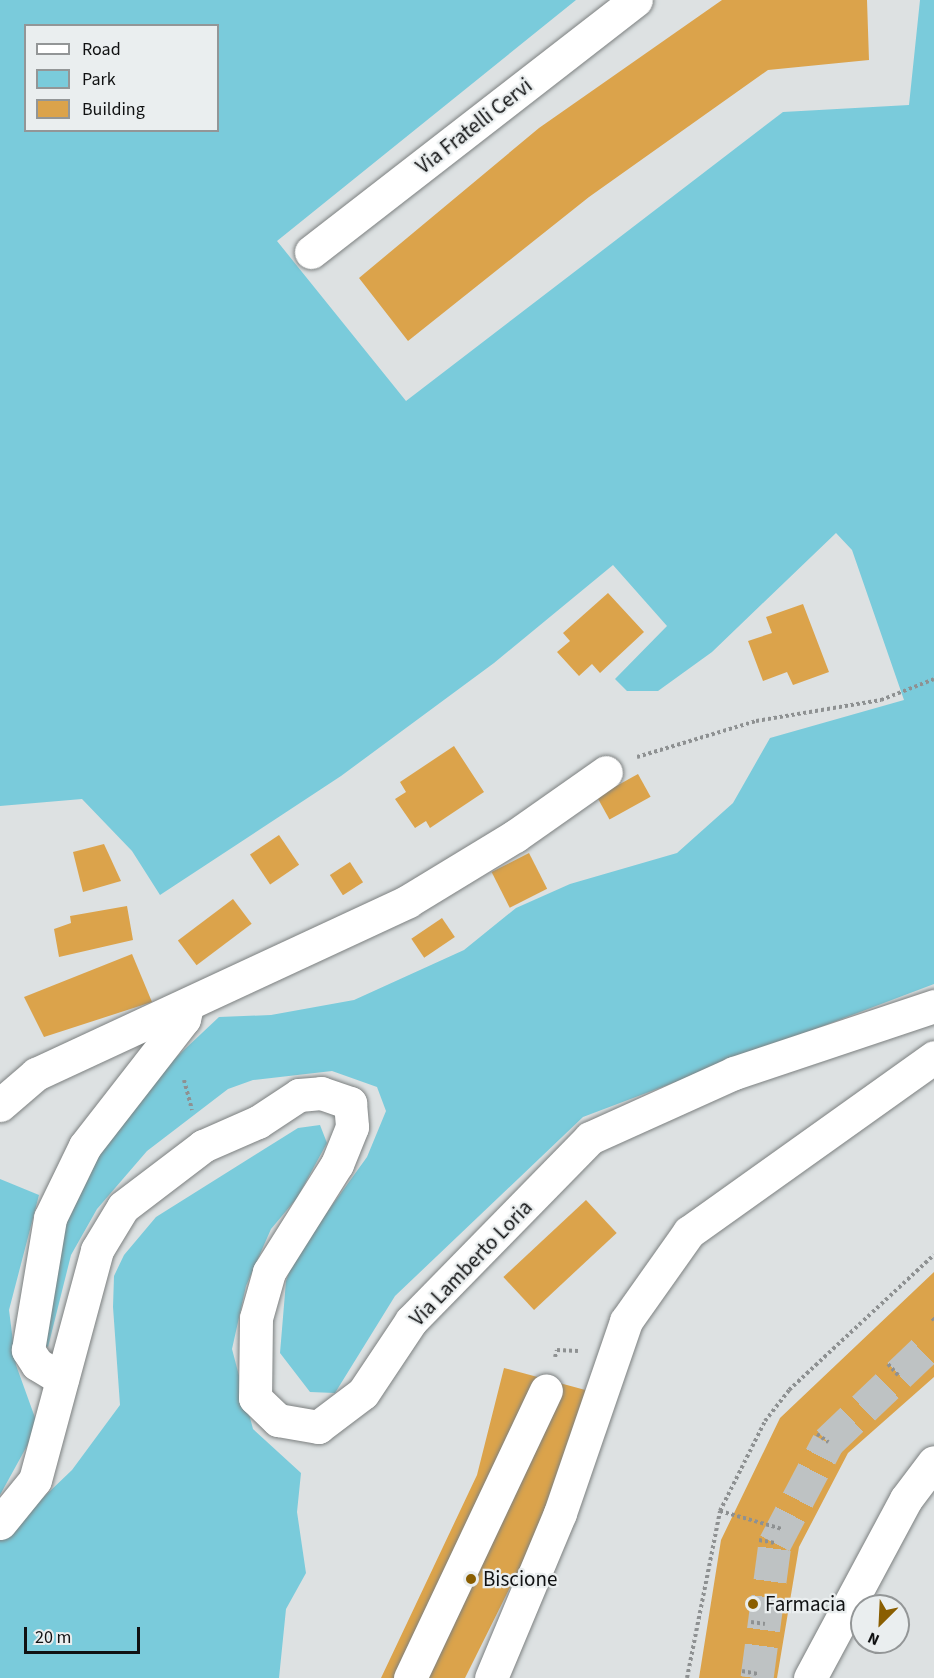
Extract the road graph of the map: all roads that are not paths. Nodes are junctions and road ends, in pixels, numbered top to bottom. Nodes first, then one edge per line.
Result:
1 (636, 0) edge
2 (312, 252) dead end
3 (606, 772) road end
4 (934, 1006) edge
5 (185, 1012) junction
6 (934, 1057) edge
7 (0, 1105) edge
8 (62, 1379) junction
9 (546, 1390) dead end
10 (934, 1462) edge
11 (0, 1523) edge
12 (410, 1678) edge
13 (491, 1678) edge
14 (810, 1678) edge

1 - 2 street, Via Fratelli Cervi
3 - 5 street
4 - 8 street, Via Lamberto Loria
5 - 7 street
5 - 8 street
6 - 13 street
8 - 11 street, Via Lamberto Loria
9 - 12 street
10 - 14 street

